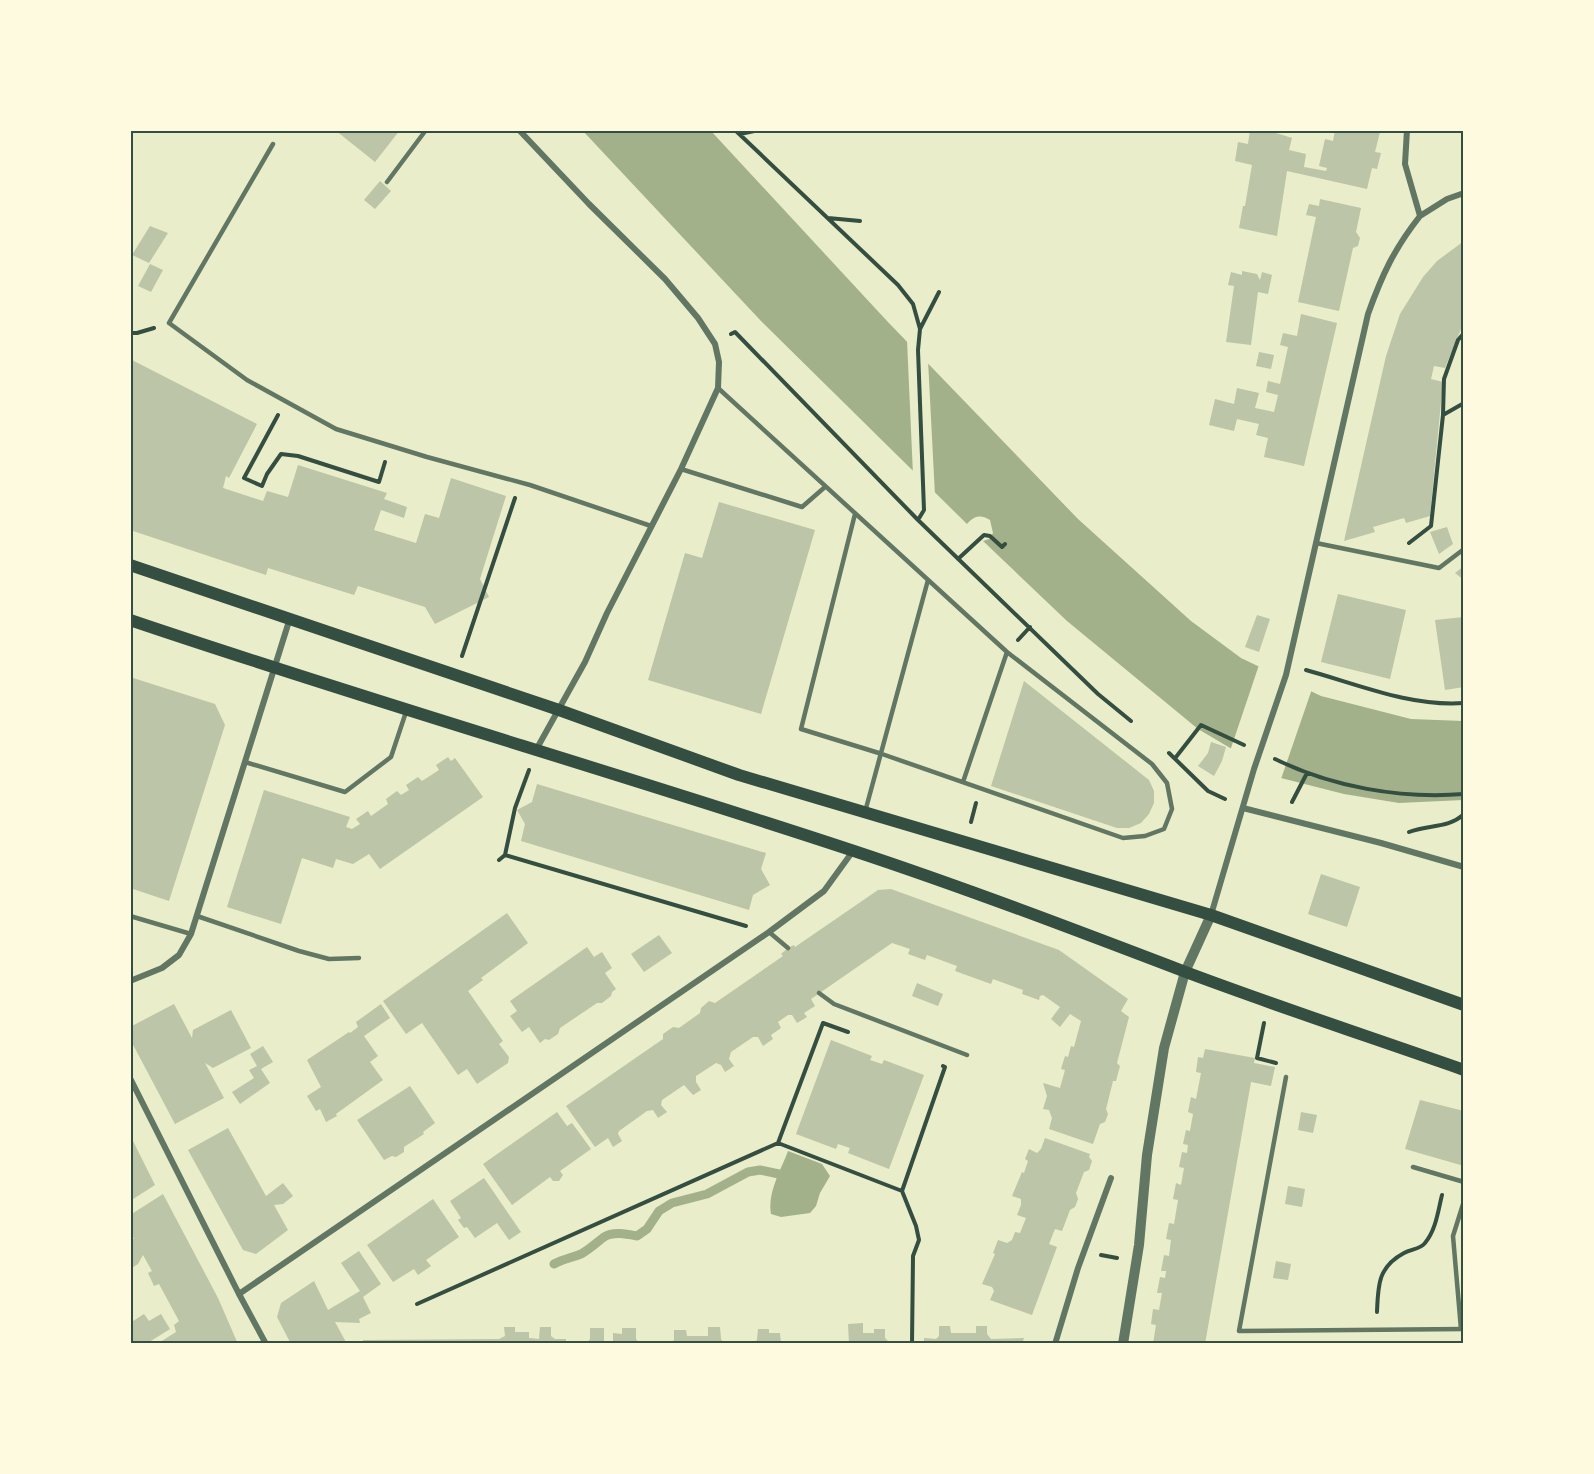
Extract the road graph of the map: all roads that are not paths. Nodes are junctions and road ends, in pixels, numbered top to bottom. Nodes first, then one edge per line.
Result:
1 (426, 130) edge
2 (519, 130) edge
3 (1407, 130) edge
4 (273, 144) dead end
5 (387, 182) dead end
6 (1464, 193) edge
7 (1420, 216) junction
8 (718, 388) junction
9 (681, 469) junction
10 (825, 487) junction
11 (855, 514) junction
12 (651, 526) junction
13 (1316, 543) junction
14 (1464, 549) edge
15 (130, 565) edge
16 (928, 580) junction
17 (290, 617) junction
18 (130, 620) edge
19 (1007, 652) junction
20 (273, 669) junction
21 (407, 709) junction
22 (559, 710) junction
23 (536, 750) junction
24 (882, 754) junction
25 (244, 762) junction
26 (963, 782) junction
27 (1243, 808) junction
28 (864, 812) junction
29 (853, 851) junction
30 (1464, 867) edge
31 (1211, 915) junction
32 (130, 916) edge
33 (197, 916) junction
34 (769, 932) junction
35 (191, 934) junction
36 (788, 948) dead end
37 (359, 958) dead end
38 (1185, 972) junction
39 (130, 981) edge
40 (819, 993) dead end
41 (1464, 1005) edge
42 (967, 1055) dead end
43 (1464, 1070) edge
44 (1286, 1077) road end
45 (130, 1078) edge
46 (1413, 1167) dead end
47 (1111, 1178) dead end
48 (1464, 1182) edge
49 (1464, 1201) edge
50 (239, 1294) junction
51 (1462, 1329) edge
52 (266, 1344) edge
53 (1055, 1344) edge
54 (1123, 1344) edge

1 - 5 lane
2 - 8 street
3 - 7 street
4 - 12 lane
6 - 7 street
7 - 13 street
8 - 9 street
8 - 10 lane
9 - 10 lane
9 - 12 street
10 - 11 lane
11 - 16 lane
11 - 24 lane
12 - 22 street
13 - 14 lane
13 - 27 street
15 - 17 main road
16 - 19 lane
16 - 24 lane
17 - 20 street
17 - 22 main road
18 - 20 main road
19 - 26 lane
19 - 26 lane
20 - 21 main road
20 - 25 street
21 - 23 main road
21 - 25 lane
22 - 23 street
22 - 28 main road
23 - 29 main road
24 - 26 lane
24 - 28 lane
25 - 33 street
27 - 30 street
27 - 31 street
28 - 31 main road
29 - 34 street
29 - 38 main road
31 - 38 street
31 - 41 main road
32 - 35 lane
33 - 35 street
33 - 37 lane
34 - 36 lane
34 - 50 street
35 - 39 street
38 - 43 main road
38 - 54 street
40 - 42 lane
44 - 51 lane
45 - 50 street
46 - 48 lane
47 - 53 street
49 - 51 lane
50 - 52 street

